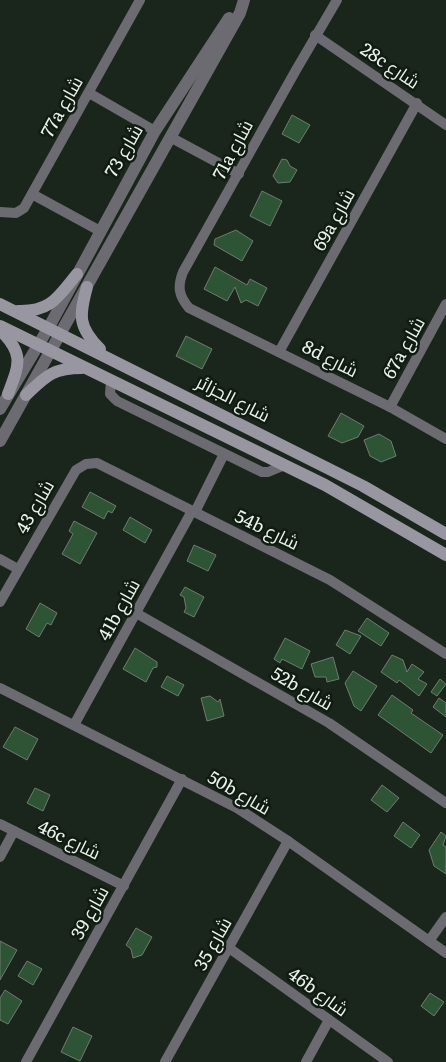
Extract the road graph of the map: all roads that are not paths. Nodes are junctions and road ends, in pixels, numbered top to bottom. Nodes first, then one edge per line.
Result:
1 (140, 0) edge
2 (337, 0) edge
3 (244, 1) edge
4 (316, 35) junction
5 (89, 93) junction
6 (417, 103) junction
7 (446, 125) edge
8 (155, 131) junction
9 (170, 137) junction
10 (239, 174) junction
11 (32, 194) junction
12 (0, 212) edge
13 (100, 231) junction
14 (77, 274) junction
15 (87, 287) junction
16 (0, 304) edge
17 (446, 304) edge
18 (13, 310) junction
19 (198, 312) joint
20 (0, 326) edge
21 (49, 327) junction
22 (0, 330) edge
23 (62, 333) junction
24 (44, 348) junction
25 (279, 352) junction
26 (107, 356) junction
27 (87, 368) junction
28 (111, 381) junction
29 (8, 394) junction
30 (26, 395) junction
31 (390, 407) junction
32 (0, 409) edge
33 (446, 439) edge
34 (0, 441) edge
35 (224, 454) junction
36 (285, 465) junction
37 (70, 479) joint
38 (194, 512) junction
39 (446, 534) edge
40 (446, 555) edge
41 (0, 559) edge
42 (18, 569) junction
43 (0, 602) edge
44 (136, 613) junction
45 (446, 654) edge
46 (0, 688) edge
47 (74, 725) junction
48 (182, 779) junction
49 (446, 803) edge
50 (0, 824) edge
51 (14, 831) junction
52 (288, 841) junction
53 (0, 857) edge
54 (124, 886) junction
55 (446, 917) edge
56 (429, 941) junction
57 (229, 948) junction
58 (446, 954) edge
59 (329, 1020) junction
60 (26, 1062) edge
61 (165, 1062) edge
62 (306, 1062) edge
63 (388, 1062) edge

1 - 5 street, 77a شارع
2 - 4 street, 71a شارع
3 - 8 street, شارع 73
3 - 9 street, شارع 73
4 - 6 street, 28c شارع
4 - 10 street, 71a شارع
5 - 8 street
5 - 11 street, 77a شارع
6 - 7 street, 28c شارع
6 - 25 street, 69a شارع
8 - 13 street, شارع 73
9 - 10 street
9 - 15 street, شارع 73
10 - 19 street, 71a شارع
11 - 12 street, 77a شارع
11 - 13 street
13 - 14 street, شارع 73
14 - 18 main road
14 - 21 street, شارع 73
15 - 23 street, شارع 73
15 - 26 main road
16 - 18 main road, شارع الجزائر
17 - 31 street, 67a شارع
18 - 21 main road, شارع الجزائر
19 - 25 street, 8d شارع
20 - 24 main road, شارع الجزائر
21 - 23 main road, شارع الجزائر
21 - 24 street, شارع 73
22 - 29 main road
23 - 24 street, شارع 73
23 - 26 main road, شارع الجزائر
24 - 27 main road, شارع الجزائر
24 - 29 street
24 - 30 street
25 - 31 street, 8d شارع
26 - 39 main road, شارع الجزائر
27 - 28 main road, شارع الجزائر
27 - 30 main road
28 - 35 street
28 - 36 main road, شارع الجزائر
29 - 32 street
30 - 34 street
31 - 33 street, 8d شارع
35 - 36 street
35 - 38 street, 41b شارع
36 - 40 main road, شارع الجزائر
37 - 38 street, 54b شارع
37 - 42 street, شارع 43
38 - 44 street, 41b شارع
38 - 45 street, 54b شارع
41 - 42 street
42 - 43 street, شارع 43
44 - 47 street, 41b شارع
44 - 49 street, 52b شارع
46 - 47 street, 50b شارع
47 - 48 street, 50b شارع
48 - 52 street, 50b شارع
48 - 54 street, شارع 39
50 - 51 street, 46c شارع
51 - 53 street
51 - 54 street, 46c شارع
52 - 56 street, 50b شارع
52 - 57 street, شارع 35
54 - 60 street, شارع 39
55 - 56 street
56 - 58 street, 50b شارع
57 - 59 street, 46b شارع
57 - 61 street, شارع 35
59 - 62 street
59 - 63 street, 46b شارع

